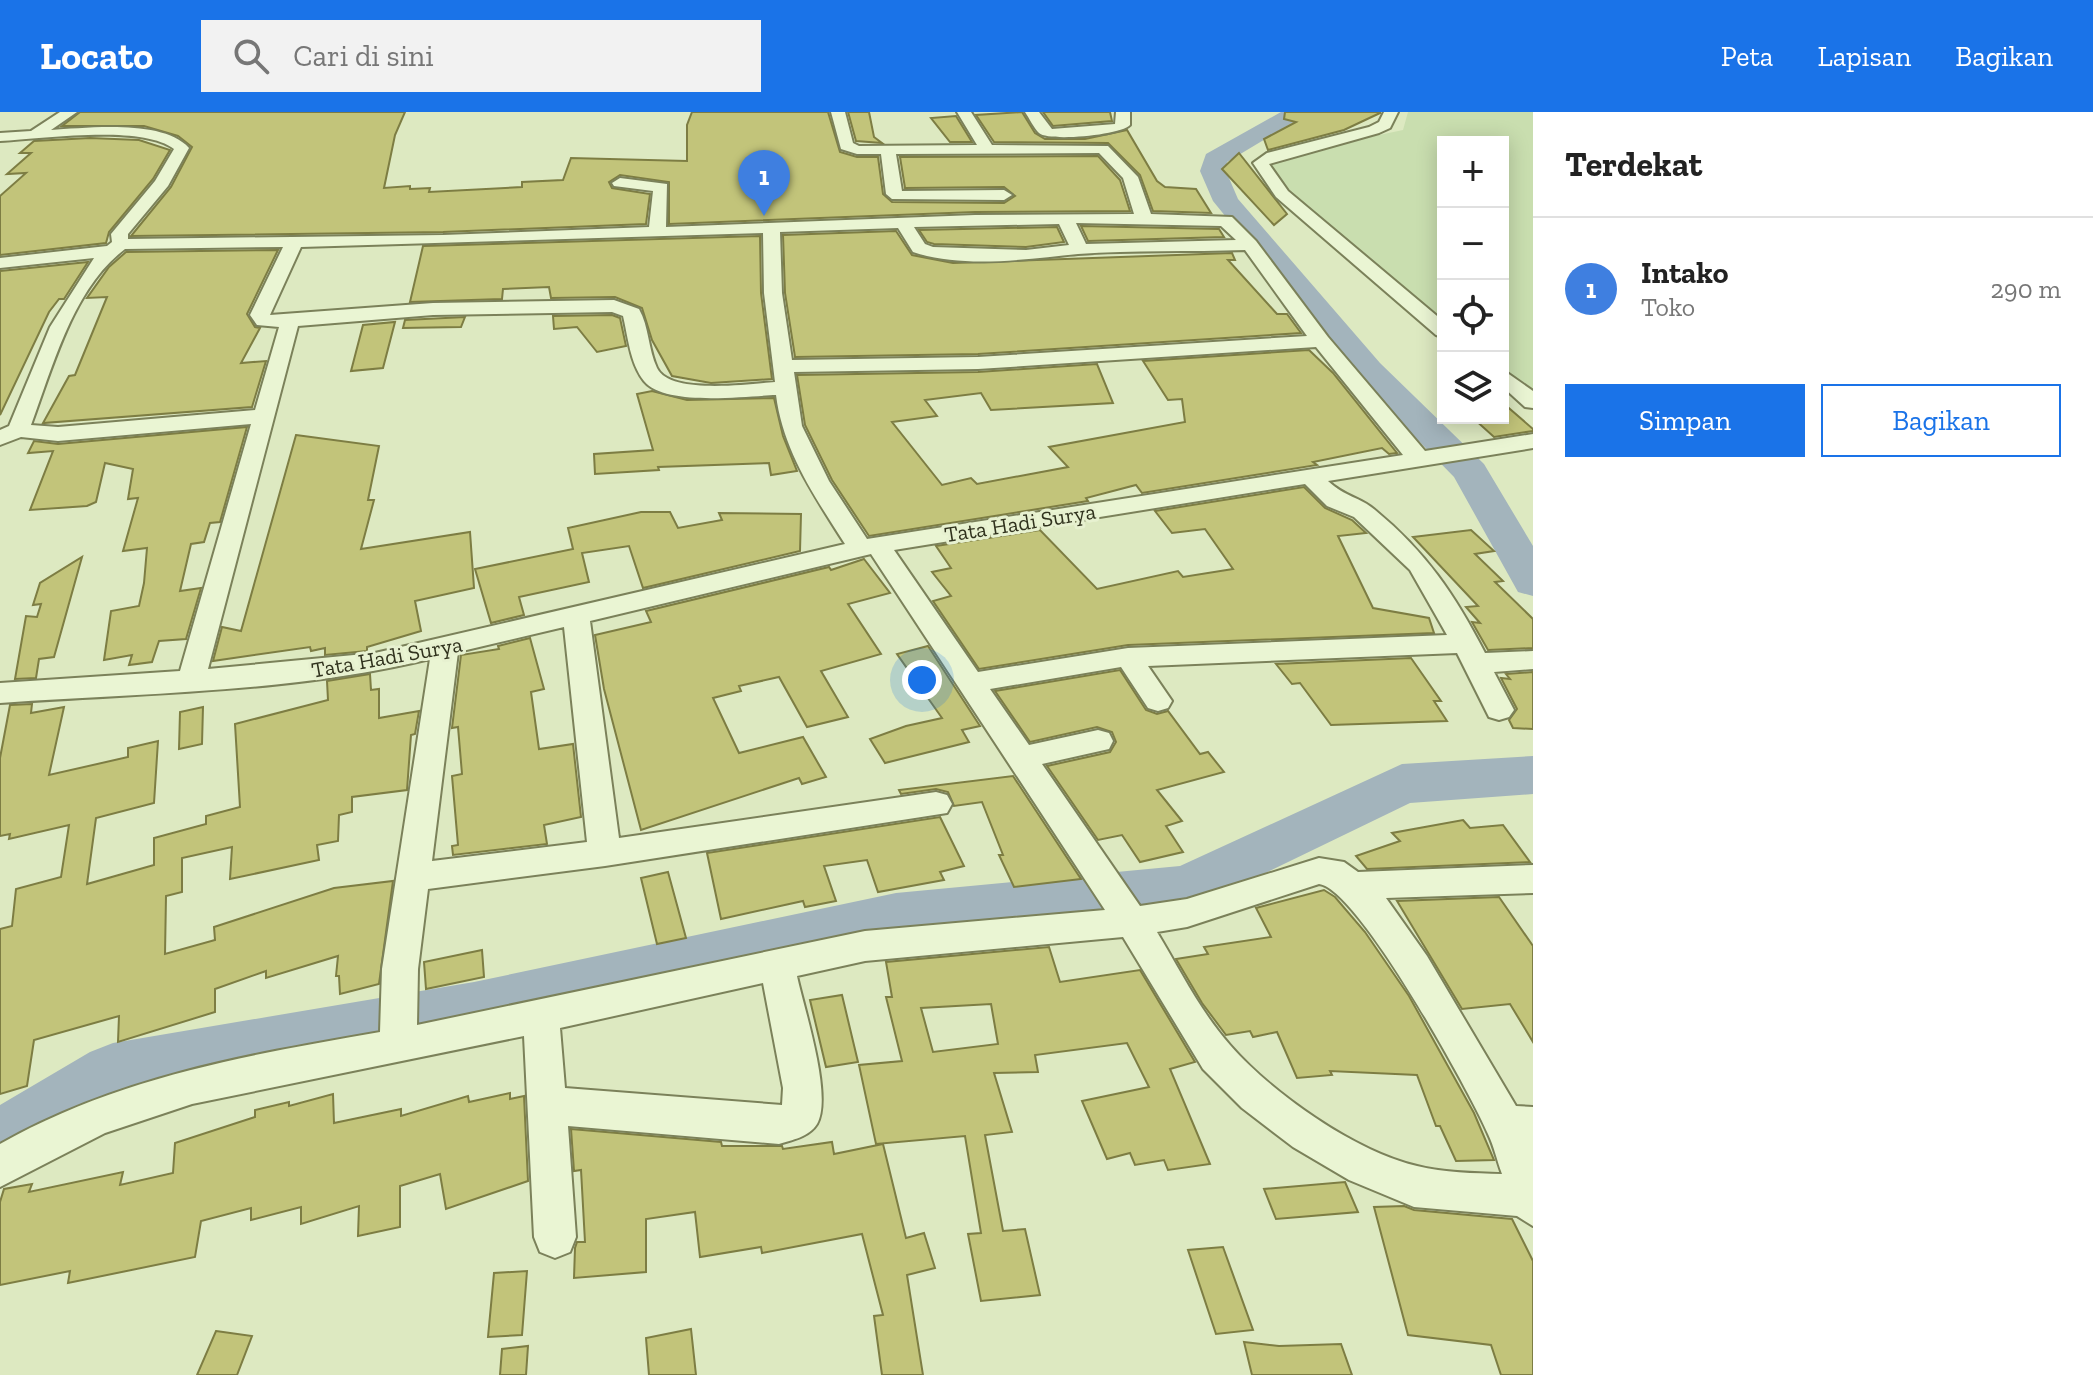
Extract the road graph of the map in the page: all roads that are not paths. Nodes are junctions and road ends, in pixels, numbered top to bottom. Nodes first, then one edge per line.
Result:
1 (70, 112) edge
2 (838, 112) edge
3 (964, 112) edge
4 (1032, 112) edge
5 (1123, 112) edge
6 (1391, 112) edge
7 (34, 135) junction
8 (0, 137) edge
9 (888, 150) junction
10 (989, 152) junction
11 (620, 183) dead end
12 (1004, 195) dead end
13 (1065, 218) junction
14 (1144, 218) junction
15 (903, 223) junction
16 (771, 229) junction
17 (657, 232) junction
18 (294, 243) junction
19 (1250, 245) junction
20 (113, 247) junction
21 (1080, 249) junction
22 (0, 263) edge
23 (290, 321) junction
24 (1437, 326) edge
25 (1321, 341) junction
26 (783, 366) junction
27 (1509, 381) edge
28 (783, 388) junction
29 (1533, 402) edge
30 (263, 416) junction
31 (9, 434) edge
32 (1533, 441) edge
33 (1426, 456) junction
34 (1310, 476) junction
35 (869, 547) junction
36 (576, 617) junction
37 (445, 649) junction
38 (1472, 653) junction
39 (1128, 657) junction
40 (1533, 660) edge
41 (192, 678) junction
42 (971, 683) junction
43 (0, 693) edge
44 (1158, 701) dead end
45 (1499, 710) dead end
46 (1098, 741) dead end
47 (1021, 758) junction
48 (936, 804) dead end
49 (605, 853) junction
50 (416, 877) junction
51 (1533, 879) edge
52 (1353, 886) junction
53 (1128, 916) junction
54 (777, 965) junction
55 (541, 1016) junction
56 (398, 1037) junction
57 (547, 1105) junction
58 (1519, 1126) edge
59 (0, 1167) edge
60 (1531, 1200) edge
61 (555, 1237) dead end

1 - 7 street
2 - 9 street
3 - 10 street
4 - 5 street
6 - 24 street
7 - 8 street
7 - 20 street
9 - 10 street
9 - 12 street
10 - 14 street
11 - 17 street
13 - 14 street
13 - 15 street
13 - 21 street
14 - 19 street
15 - 16 street
15 - 21 street
16 - 17 street
16 - 26 street
17 - 18 street
18 - 20 street
18 - 23 street
19 - 21 street
19 - 25 street
20 - 22 street
20 - 31 street
23 - 28 street
23 - 30 street
25 - 26 street
25 - 33 street
26 - 28 street
27 - 29 street
28 - 35 street
30 - 31 street
30 - 41 street
32 - 33 street, Tata Hadi Surya
33 - 34 street, Tata Hadi Surya
34 - 35 street, Tata Hadi Surya
34 - 38 street
35 - 36 street, Tata Hadi Surya
35 - 42 street
36 - 37 street, Tata Hadi Surya
36 - 49 street
37 - 41 street, Tata Hadi Surya
37 - 50 street
38 - 39 street
38 - 40 street
38 - 45 street
39 - 42 street
39 - 44 street
41 - 43 street, Tata Hadi Surya
42 - 47 street
46 - 47 street
47 - 53 street
48 - 49 street
49 - 50 street
50 - 56 street
51 - 52 street
52 - 53 street
52 - 58 street
53 - 54 street
53 - 60 street
54 - 55 street
54 - 57 street
55 - 56 street
55 - 57 street
56 - 59 street
57 - 61 street
58 - 60 street

